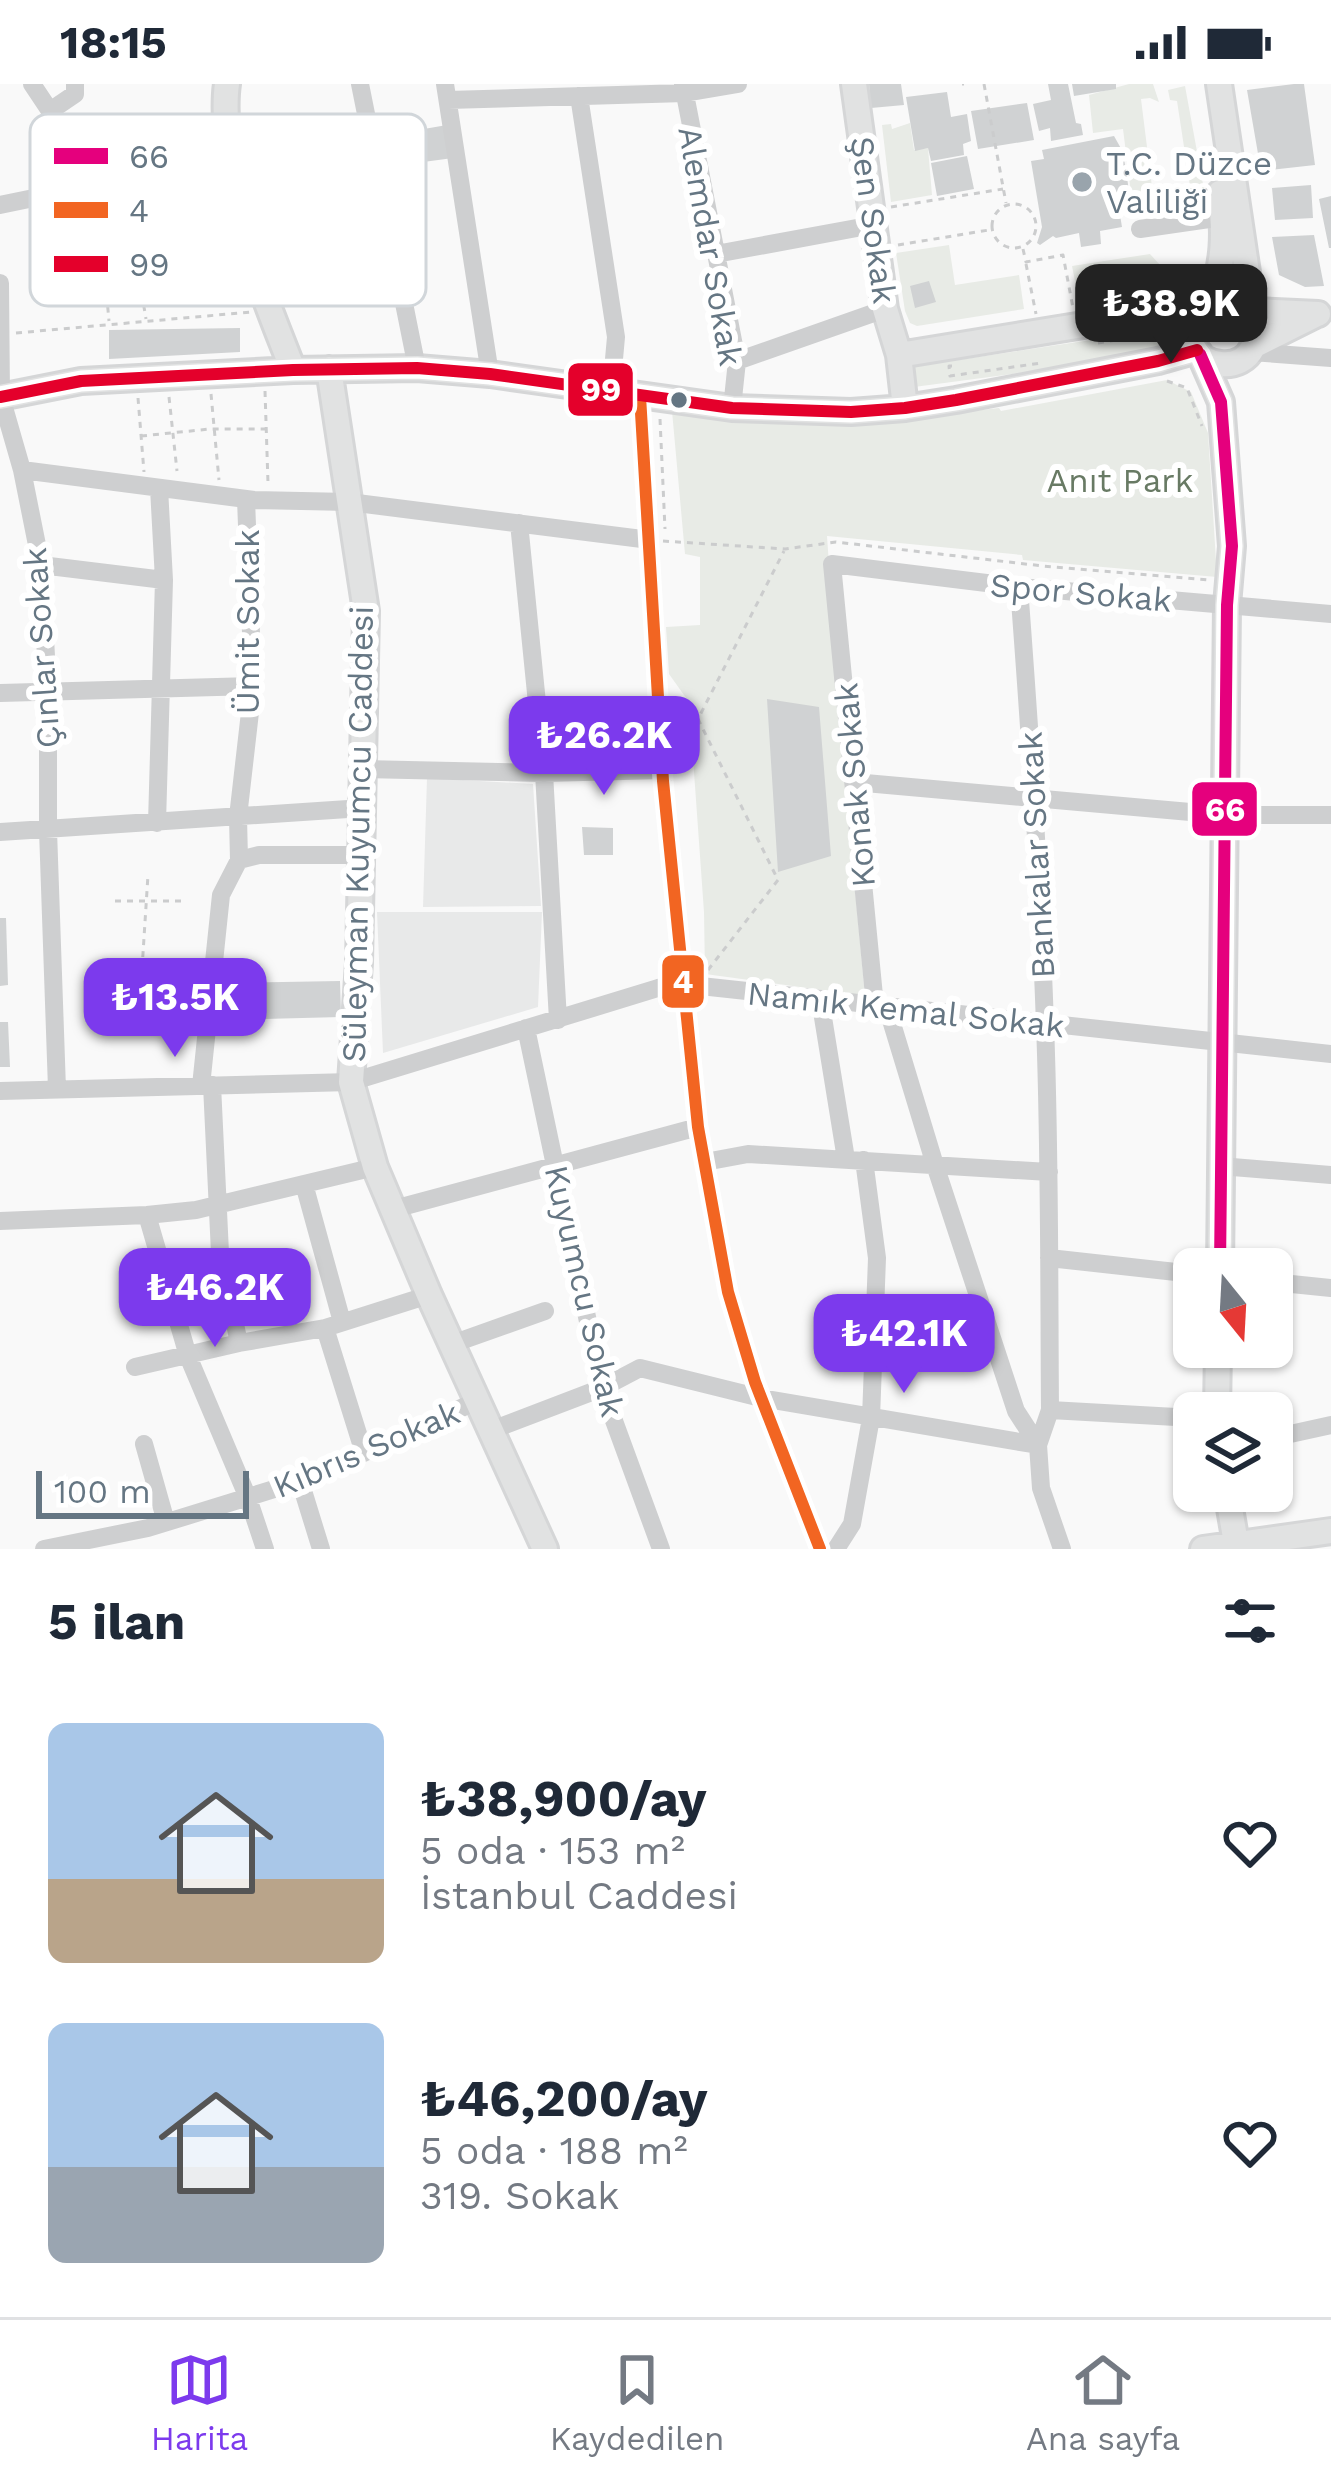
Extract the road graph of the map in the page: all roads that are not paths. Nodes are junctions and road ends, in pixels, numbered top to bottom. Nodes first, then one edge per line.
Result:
1 (32, 84) edge
2 (75, 84) edge
3 (227, 84) edge
4 (360, 84) edge
5 (738, 84) edge
6 (854, 84) edge
7 (1205, 84) edge
8 (1219, 84) edge
9 (684, 88) edge
10 (447, 92) edge
11 (579, 96) junction
12 (50, 111) junction
13 (52, 114) edge
14 (226, 114) edge
15 (366, 114) edge
16 (30, 199) edge
17 (0, 205) edge
18 (1223, 217) junction
19 (874, 228) junction
20 (1140, 229) dead end
21 (716, 254) junction
22 (0, 283) edge
23 (1205, 303) junction
24 (268, 306) edge
25 (405, 306) edge
26 (885, 309) junction
27 (1251, 309) junction
28 (1324, 312) edge
29 (2, 334) edge
30 (1198, 352) junction
31 (1248, 353) junction
32 (899, 355) junction
33 (1331, 358) edge
34 (737, 361) junction
35 (417, 368) junction
36 (329, 369) junction
37 (293, 370) junction
38 (490, 374) junction
39 (611, 392) junction
40 (1, 397) edge
41 (650, 400) junction
42 (1221, 402) junction
43 (732, 408) junction
44 (905, 408) junction
45 (22, 470) junction
46 (162, 488) junction
47 (246, 499) junction
48 (349, 502) junction
49 (519, 523) junction
50 (657, 534) junction
51 (832, 564) joint
52 (40, 565) junction
53 (164, 580) junction
54 (1019, 587) junction
55 (1227, 605) junction
56 (1331, 614) edge
57 (253, 686) junction
58 (163, 690) junction
59 (0, 693) edge
60 (48, 693) junction
61 (363, 770) junction
62 (663, 770) junction
63 (544, 773) junction
64 (854, 782) junction
65 (1035, 798) junction
66 (363, 808) junction
67 (1331, 814) edge
68 (1224, 815) junction
69 (238, 817) junction
70 (157, 823) junction
71 (48, 830) junction
72 (0, 832) edge
73 (362, 856) junction
74 (239, 860) junction
75 (689, 985) junction
76 (820, 999) junction
77 (881, 1006) junction
78 (558, 1020) junction
79 (1046, 1024) junction
80 (526, 1028) junction
81 (1220, 1043) junction
82 (1331, 1054) edge
83 (351, 1082) junction
84 (207, 1086) junction
85 (57, 1089) junction
86 (0, 1091) edge
87 (698, 1127) junction
88 (855, 1160) junction
89 (705, 1162) junction
90 (935, 1165) junction
91 (556, 1166) junction
92 (1220, 1166) junction
93 (375, 1167) junction
94 (1049, 1172) junction
95 (1331, 1175) edge
96 (304, 1184) junction
97 (218, 1205) junction
98 (394, 1209) junction
99 (147, 1215) junction
100 (0, 1221) edge
101 (1220, 1248) edge
102 (1049, 1258) junction
103 (1173, 1272) edge
104 (1293, 1284) edge
105 (1331, 1288) edge
106 (429, 1295) junction
107 (544, 1311) dead end
108 (334, 1325) junction
109 (238, 1343) junction
110 (452, 1344) junction
111 (188, 1356) junction
112 (135, 1367) dead end
113 (602, 1388) junction
114 (761, 1398) junction
115 (478, 1400) junction
116 (1050, 1410) junction
117 (1173, 1417) edge
118 (871, 1418) junction
119 (1331, 1425) edge
120 (492, 1430) junction
121 (1293, 1433) edge
122 (144, 1444) dead end
123 (1038, 1444) junction
124 (364, 1454) junction
125 (300, 1481) junction
126 (248, 1498) junction
127 (1230, 1512) edge
128 (166, 1522) junction
129 (1331, 1531) edge
130 (1236, 1546) edge
131 (44, 1549) edge
132 (265, 1549) edge
133 (321, 1549) edge
134 (545, 1549) edge
135 (661, 1549) edge
136 (820, 1549) edge
137 (836, 1549) edge
138 (1062, 1549) edge
139 (1203, 1549) edge

1 - 12 street
2 - 12 street
3 - 14 main road
4 - 15 street
5 - 9 street
6 - 19 main road, Şen Sokak
7 - 18 main road
8 - 27 main road
9 - 11 street
9 - 21 street, Alemdar Sokak
10 - 11 street
10 - 38 street
11 - 39 street
12 - 13 street
16 - 17 street
18 - 20 street
18 - 23 main road
19 - 21 street
19 - 26 main road, Şen Sokak
21 - 34 street, Alemdar Sokak
22 - 29 street, Çınlar Sokak
23 - 27 main road
23 - 30 main road
23 - 32 main road
24 - 37 main road
25 - 35 street
26 - 32 main road, Şen Sokak
26 - 34 street
27 - 28 main road
27 - 31 main road
28 - 31 main road
29 - 40 street, Çınlar Sokak
30 - 31 main road
30 - 42 main road
30 - 44 main road
31 - 33 street
31 - 42 main road
32 - 44 main road, Şen Sokak
34 - 43 street, Alemdar Sokak
35 - 36 main road
35 - 38 main road
36 - 37 main road
36 - 48 main road, Süleyman Kuyumcu Caddesi
37 - 40 main road
38 - 39 main road
39 - 41 main road
40 - 45 street, Çınlar Sokak
41 - 43 main road
41 - 50 street
42 - 55 main road
43 - 44 main road
45 - 46 street
45 - 52 street, Çınlar Sokak
46 - 47 street
46 - 53 street
47 - 48 street
47 - 57 street, Ümit Sokak
48 - 49 street
48 - 61 main road, Süleyman Kuyumcu Caddesi
49 - 50 street
49 - 63 street
50 - 62 street
51 - 54 street, Spor Sokak
51 - 64 street, Konak Sokak
52 - 53 street
52 - 60 street, Çınlar Sokak
53 - 58 street
54 - 55 street, Spor Sokak
54 - 65 street, Bankalar Sokak
55 - 56 street, Spor Sokak
55 - 68 main road
57 - 58 street
57 - 69 street, Ümit Sokak
58 - 60 street
58 - 70 street
59 - 60 street
60 - 71 street, Çınlar Sokak
61 - 63 street
61 - 66 main road, Süleyman Kuyumcu Caddesi
62 - 63 street
62 - 75 street
63 - 78 street
64 - 65 street
64 - 77 street, Konak Sokak
65 - 68 street
65 - 79 street, Bankalar Sokak
66 - 69 street
66 - 73 main road, Süleyman Kuyumcu Caddesi
67 - 68 street
68 - 81 main road
69 - 70 street
69 - 74 street, Ümit Sokak
70 - 71 street
71 - 72 street
71 - 85 street, Çınlar Sokak
73 - 74 street
73 - 83 main road, Süleyman Kuyumcu Caddesi
74 - 84 street
75 - 76 street, Namık Kemal Sokak
75 - 78 street, Namık Kemal Sokak
75 - 87 street
76 - 77 street, Namık Kemal Sokak
76 - 88 street
77 - 79 street, Namık Kemal Sokak
77 - 90 street, Konak Sokak
78 - 80 street, Namık Kemal Sokak
79 - 81 street, Namık Kemal Sokak
79 - 94 street, Bankalar Sokak
80 - 83 street, Namık Kemal Sokak
80 - 91 street, Kuyumcu Sokak
81 - 82 street, Namık Kemal Sokak
81 - 92 main road
83 - 84 street, Namık Kemal Sokak
83 - 93 main road, Süleyman Kuyumcu Caddesi
84 - 85 street, Namık Kemal Sokak
84 - 97 street
85 - 86 street, Namık Kemal Sokak
87 - 89 street
87 - 91 street
88 - 89 street
88 - 90 street
88 - 118 street
89 - 114 street
90 - 94 street
90 - 123 street, Konak Sokak
91 - 98 street
91 - 113 street, Kuyumcu Sokak
92 - 95 street
92 - 101 main road
93 - 96 street
93 - 98 main road, Süleyman Kuyumcu Caddesi
94 - 102 street, Bankalar Sokak
96 - 97 street
96 - 108 street
97 - 99 street
97 - 109 street
98 - 106 main road, Süleyman Kuyumcu Caddesi
99 - 100 street
99 - 111 street
102 - 103 street
102 - 116 street, Bankalar Sokak
104 - 105 street
106 - 108 street
106 - 110 main road, Süleyman Kuyumcu Caddesi
107 - 110 street
108 - 109 street
108 - 124 street
109 - 111 street
110 - 115 main road, Süleyman Kuyumcu Caddesi
111 - 112 street
111 - 126 street
113 - 114 street
113 - 120 street
113 - 135 street, Kuyumcu Sokak
114 - 118 street
114 - 136 street
115 - 120 main road, Süleyman Kuyumcu Caddesi
115 - 124 street, Kıbrıs Sokak
116 - 117 street
116 - 123 street, Bankalar Sokak
118 - 123 street
118 - 137 street
119 - 121 street
120 - 134 main road, Süleyman Kuyumcu Caddesi
122 - 128 street
123 - 138 street, Bankalar Sokak
124 - 125 street, Kıbrıs Sokak
125 - 126 street, Kıbrıs Sokak
125 - 133 street
126 - 128 street, Kıbrıs Sokak
126 - 132 street
127 - 130 main road
128 - 131 street, Kıbrıs Sokak
129 - 130 main road
130 - 139 main road

